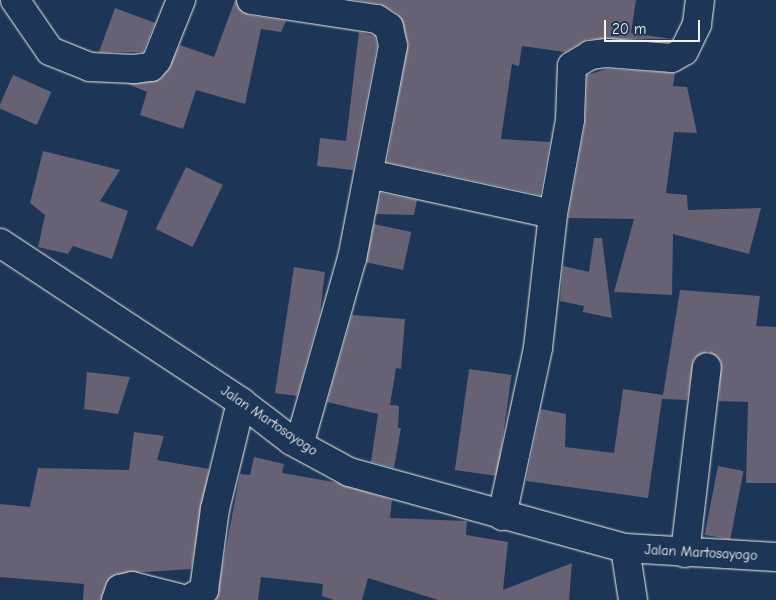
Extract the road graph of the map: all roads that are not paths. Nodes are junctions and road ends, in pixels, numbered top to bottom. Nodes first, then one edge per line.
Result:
1 (15, 0) edge
2 (181, 0) edge
3 (251, 0) edge
4 (700, 0) edge
5 (369, 174) junction
6 (553, 214) junction
7 (0, 243) edge
8 (707, 366) dead end
9 (241, 402) junction
10 (299, 445) junction
11 (502, 516) junction
12 (625, 548) junction
13 (686, 553) junction
14 (776, 557) edge
15 (116, 600) edge
16 (632, 600) edge

1 - 2 street
3 - 5 street
4 - 6 street
5 - 6 street
5 - 10 street
6 - 11 street
7 - 9 street, Jalan Martosayogo
8 - 13 street
9 - 10 street, Jalan Martosayogo
9 - 15 street
10 - 11 street, Jalan Martosayogo
11 - 12 street, Jalan Martosayogo
12 - 13 street, Jalan Martosayogo
12 - 16 street, Jalan Martosayogo
13 - 14 street, Jalan Martosayogo

